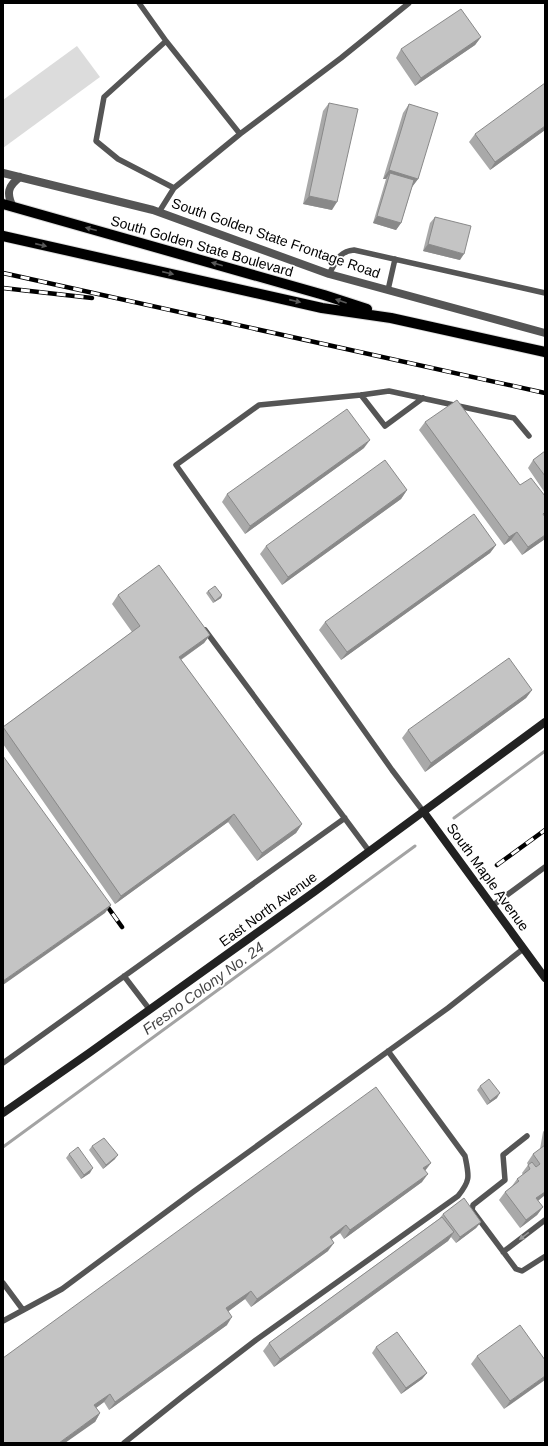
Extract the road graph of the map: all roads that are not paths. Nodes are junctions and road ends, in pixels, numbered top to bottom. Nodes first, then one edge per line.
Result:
1 (139, 3) edge
2 (409, 3) edge
3 (166, 41) junction
4 (240, 134) junction
5 (3, 173) edge
6 (20, 177) junction
7 (174, 188) junction
8 (8, 206) edge
9 (159, 212) junction
10 (3, 236) edge
11 (395, 259) junction
12 (329, 274) junction
13 (388, 290) junction
14 (545, 293) edge
15 (391, 318) junction
16 (545, 333) edge
17 (545, 352) edge
18 (361, 395) junction
19 (423, 398) junction
20 (459, 406) junction
21 (464, 412) edge
22 (529, 436) dead end
23 (204, 628) edge
24 (545, 722) edge
25 (423, 811) junction
26 (345, 818) junction
27 (369, 851) junction
28 (545, 868) edge
29 (492, 906) junction
30 (524, 949) junction
31 (124, 976) junction
32 (545, 978) edge
33 (150, 1010) junction
34 (388, 1051) junction
35 (3, 1063) edge
36 (3, 1113) edge
37 (527, 1136) dead end
38 (545, 1220) edge
39 (503, 1252) junction
40 (545, 1258) edge
41 (3, 1283) edge
42 (23, 1310) junction
43 (3, 1321) edge
44 (124, 1443) edge

1 - 3 lane
2 - 4 lane
3 - 4 lane
3 - 7 lane
4 - 7 lane
5 - 6 street, South Golden State Frontage Road
6 - 8 street
6 - 9 street, South Golden State Frontage Road
7 - 9 lane
15 -> 8 main road, South Golden State Boulevard
9 - 12 street, South Golden State Frontage Road
10 -> 15 main road, South Golden State Boulevard
11 - 12 lane
11 - 13 lane
11 - 14 lane
12 - 13 street, South Golden State Frontage Road
13 - 16 street, South Golden State Frontage Road
15 - 17 main road, South Golden State Boulevard
18 - 19 lane
18 - 19 lane
18 - 25 lane
19 - 20 lane
20 - 21 lane
20 - 22 lane
23 - 26 lane
24 - 25 street, East North Avenue
25 - 27 street, East North Avenue
25 - 29 street, South Maple Avenue
26 - 27 lane
26 - 31 lane
27 - 33 street, East North Avenue
28 - 29 lane
29 - 30 street, South Maple Avenue
30 - 32 street, South Maple Avenue
30 - 34 lane
31 - 33 lane
31 - 35 lane
33 - 36 street, East North Avenue
34 - 42 lane
34 - 44 lane
37 - 39 lane
38 -> 39 lane
39 - 40 lane
41 - 42 lane
42 - 43 lane

